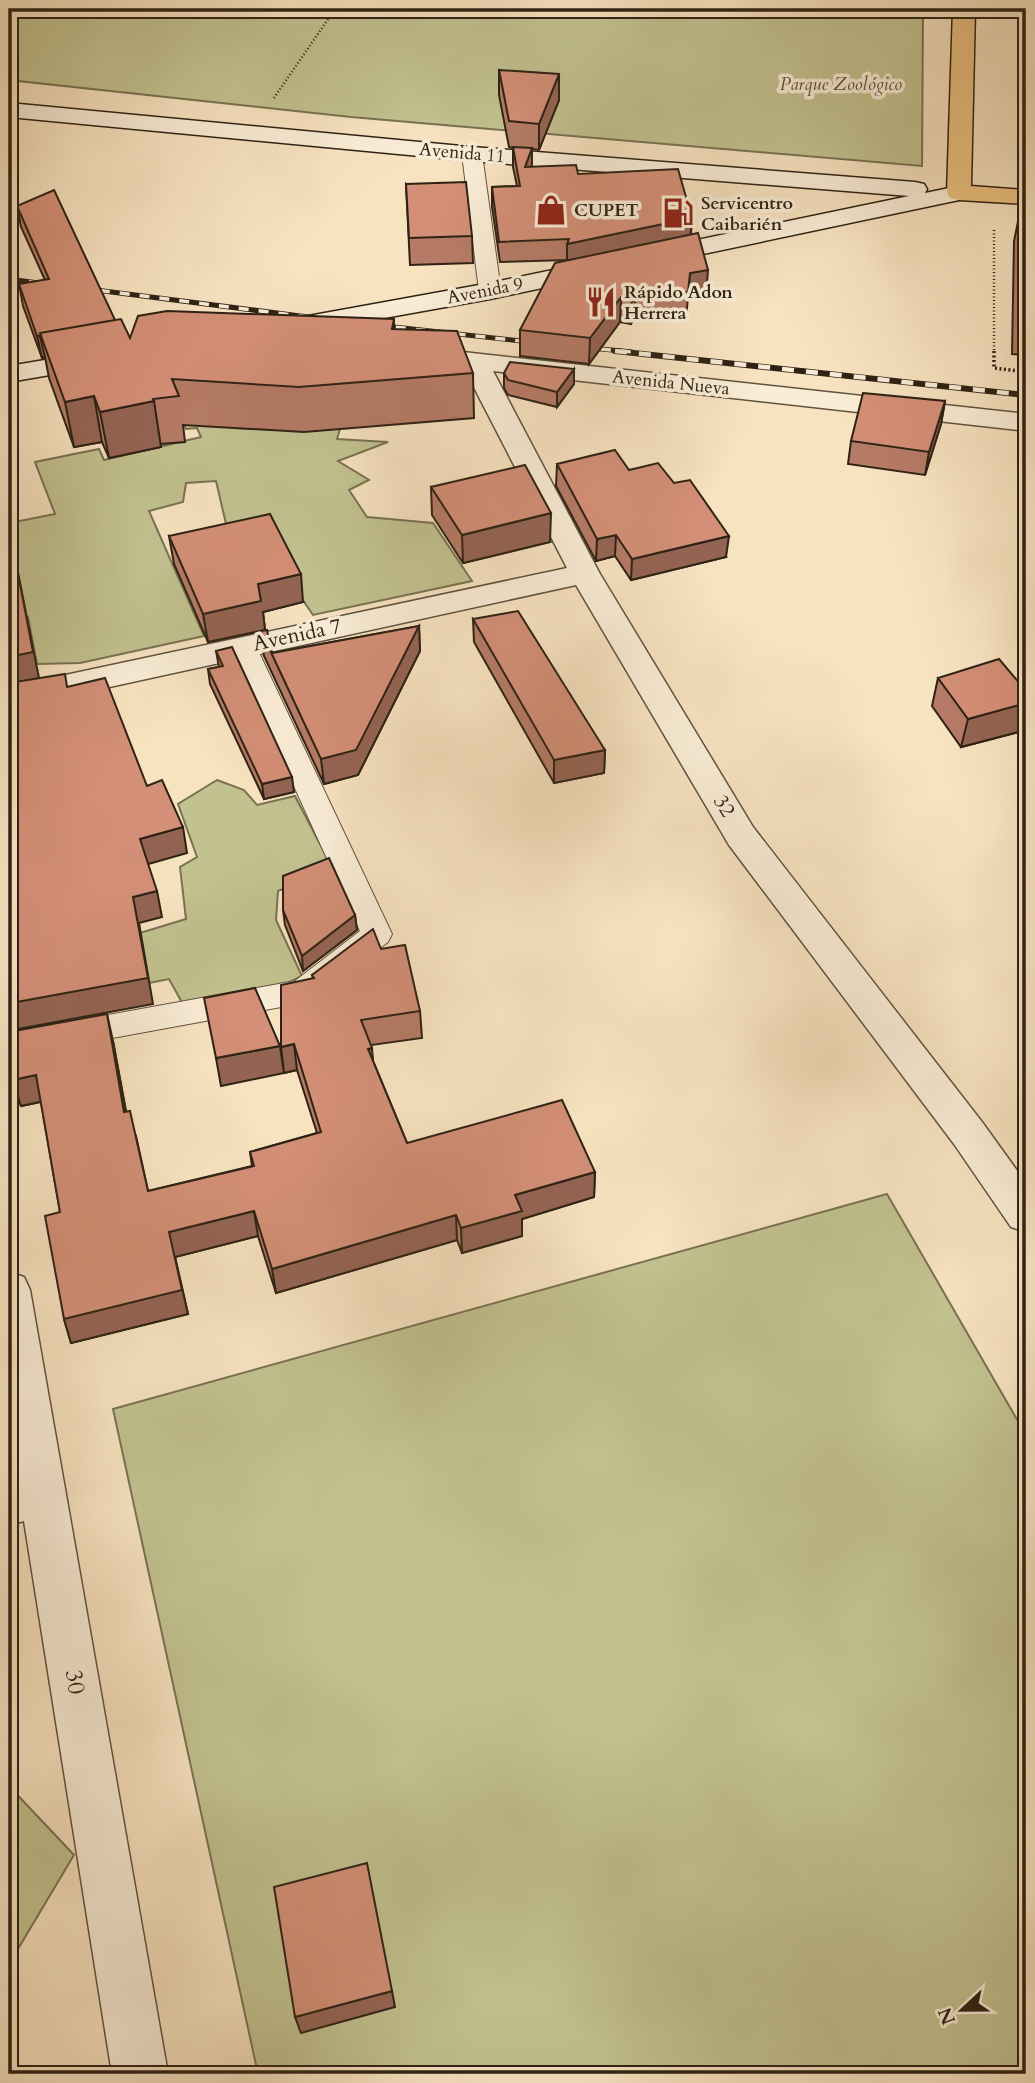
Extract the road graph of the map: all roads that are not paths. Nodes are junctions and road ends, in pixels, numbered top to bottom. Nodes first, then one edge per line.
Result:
1 (964, 9) edge
2 (9, 110) edge
3 (472, 154) junction
4 (959, 193) junction
5 (1026, 197) edge
6 (490, 291) junction
7 (264, 331) edge
8 (422, 355) edge
9 (116, 356) edge
10 (474, 362) junction
11 (9, 374) edge
12 (1026, 422) edge
13 (585, 574) junction
14 (243, 646) junction
15 (9, 698) edge
16 (9, 1045) edge
17 (1026, 1215) edge
18 (9, 1290) edge
19 (26, 1499) edge
20 (140, 2074) edge

1 - 4 main road
2 - 3 street, Avenida 11
3 - 4 street, Avenida 11
3 - 6 lane
4 - 5 main road
4 - 6 street, Avenida 9
6 - 7 street, Avenida 9
8 - 10 street, Avenida Nueva
9 - 11 street
10 - 12 street, Avenida Nueva
10 - 13 street, 32
13 - 14 street, Avenida 7
13 - 17 street, 32
14 - 15 street, Avenida 7
14 - 16 lane
18 - 19 street, 30
19 - 20 street, 30

